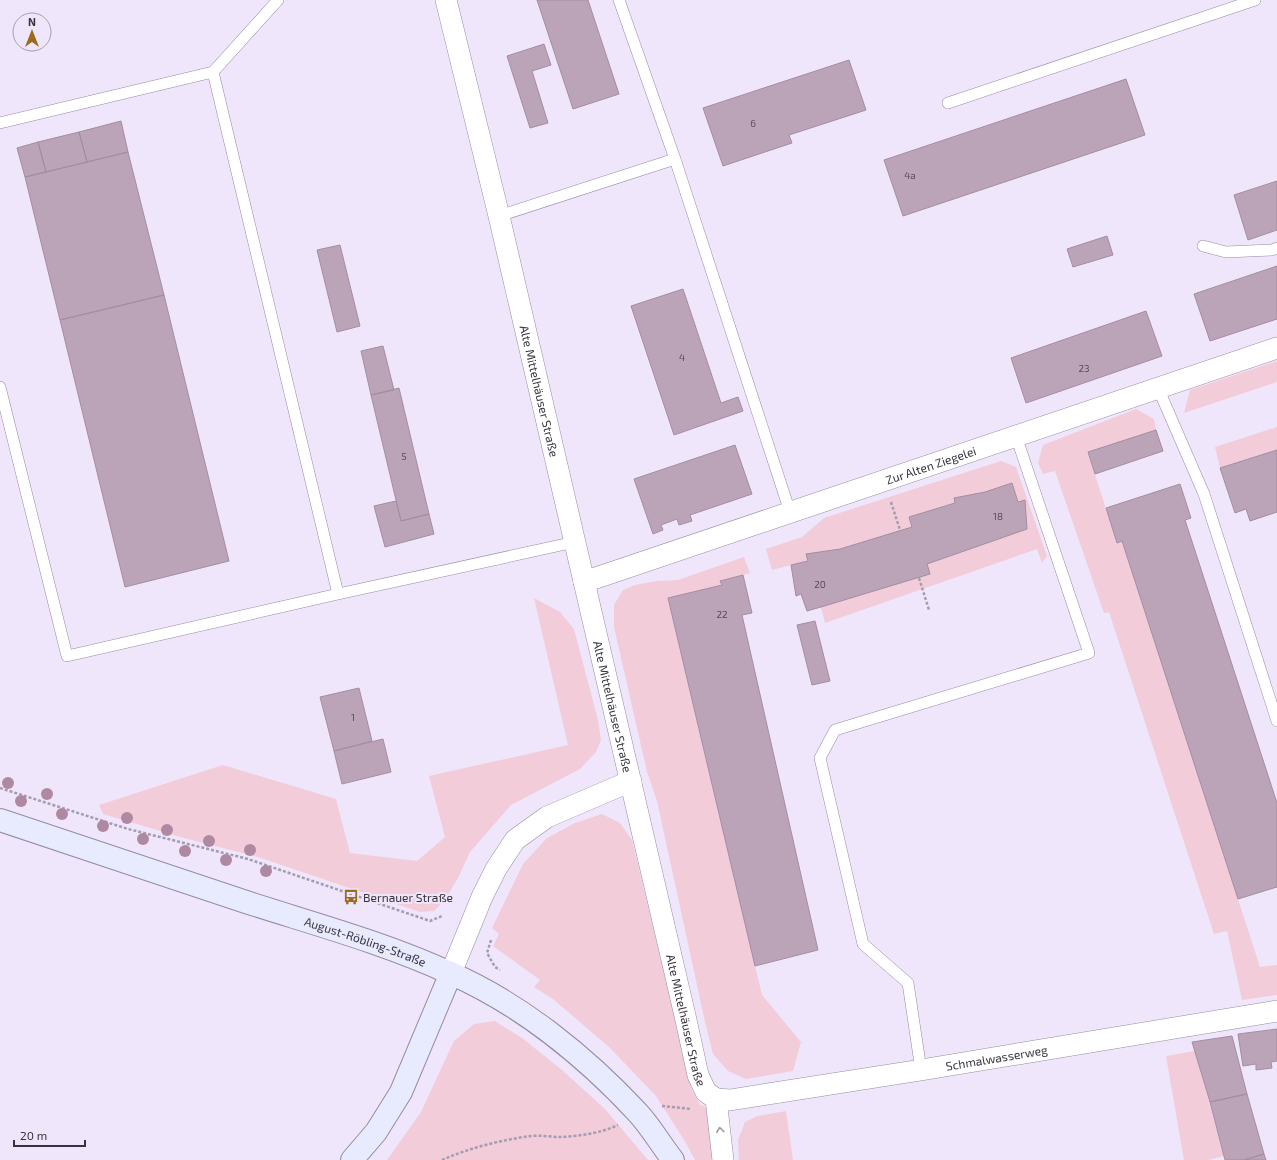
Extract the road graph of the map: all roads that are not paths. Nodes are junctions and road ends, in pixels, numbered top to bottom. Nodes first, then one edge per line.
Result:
1 (278, 0) edge
2 (446, 0) edge
3 (619, 0) edge
4 (1256, 0) edge
5 (213, 72) junction
6 (948, 103) dead end
7 (0, 123) edge
8 (675, 159) junction
9 (500, 216) junction
10 (1203, 246) dead end
11 (1277, 248) edge
12 (1277, 348) edge
13 (0, 387) edge
14 (1158, 388) junction
15 (1016, 436) junction
16 (790, 512) junction
17 (575, 542) junction
18 (584, 582) junction
19 (338, 594) junction
20 (1277, 721) edge
21 (631, 782) junction
22 (0, 820) edge
23 (451, 973) junction
24 (1277, 1011) edge
25 (922, 1070) junction
26 (716, 1099) junction
27 (352, 1160) edge
28 (672, 1160) edge
29 (723, 1160) edge

1 - 5 lane
2 - 9 street, Alte Mittelhäuser Straße
3 - 8 lane
4 - 6 lane
5 - 7 lane
5 - 19 lane
8 - 9 lane
8 - 16 lane
9 - 17 street, Alte Mittelhäuser Straße
10 - 11 lane
12 - 14 street, Zur Alten Ziegelei
13 - 19 lane
14 - 15 street, Zur Alten Ziegelei
14 - 20 lane
15 - 16 street, Zur Alten Ziegelei
15 - 25 lane
16 - 18 street, Zur Alten Ziegelei
17 - 18 street, Alte Mittelhäuser Straße
17 - 19 lane
18 - 21 street, Alte Mittelhäuser Straße
21 - 23 street, Alte Mittelhäuser Straße
21 - 26 street, Alte Mittelhäuser Straße
22 - 23 street, August-Röbling-Straße
23 - 27 street
23 - 28 street, August-Röbling-Straße
24 - 25 street, Schmalwasserweg
25 - 26 street, Schmalwasserweg
29 -> 26 street, Alte Mittelhäuser Straße

